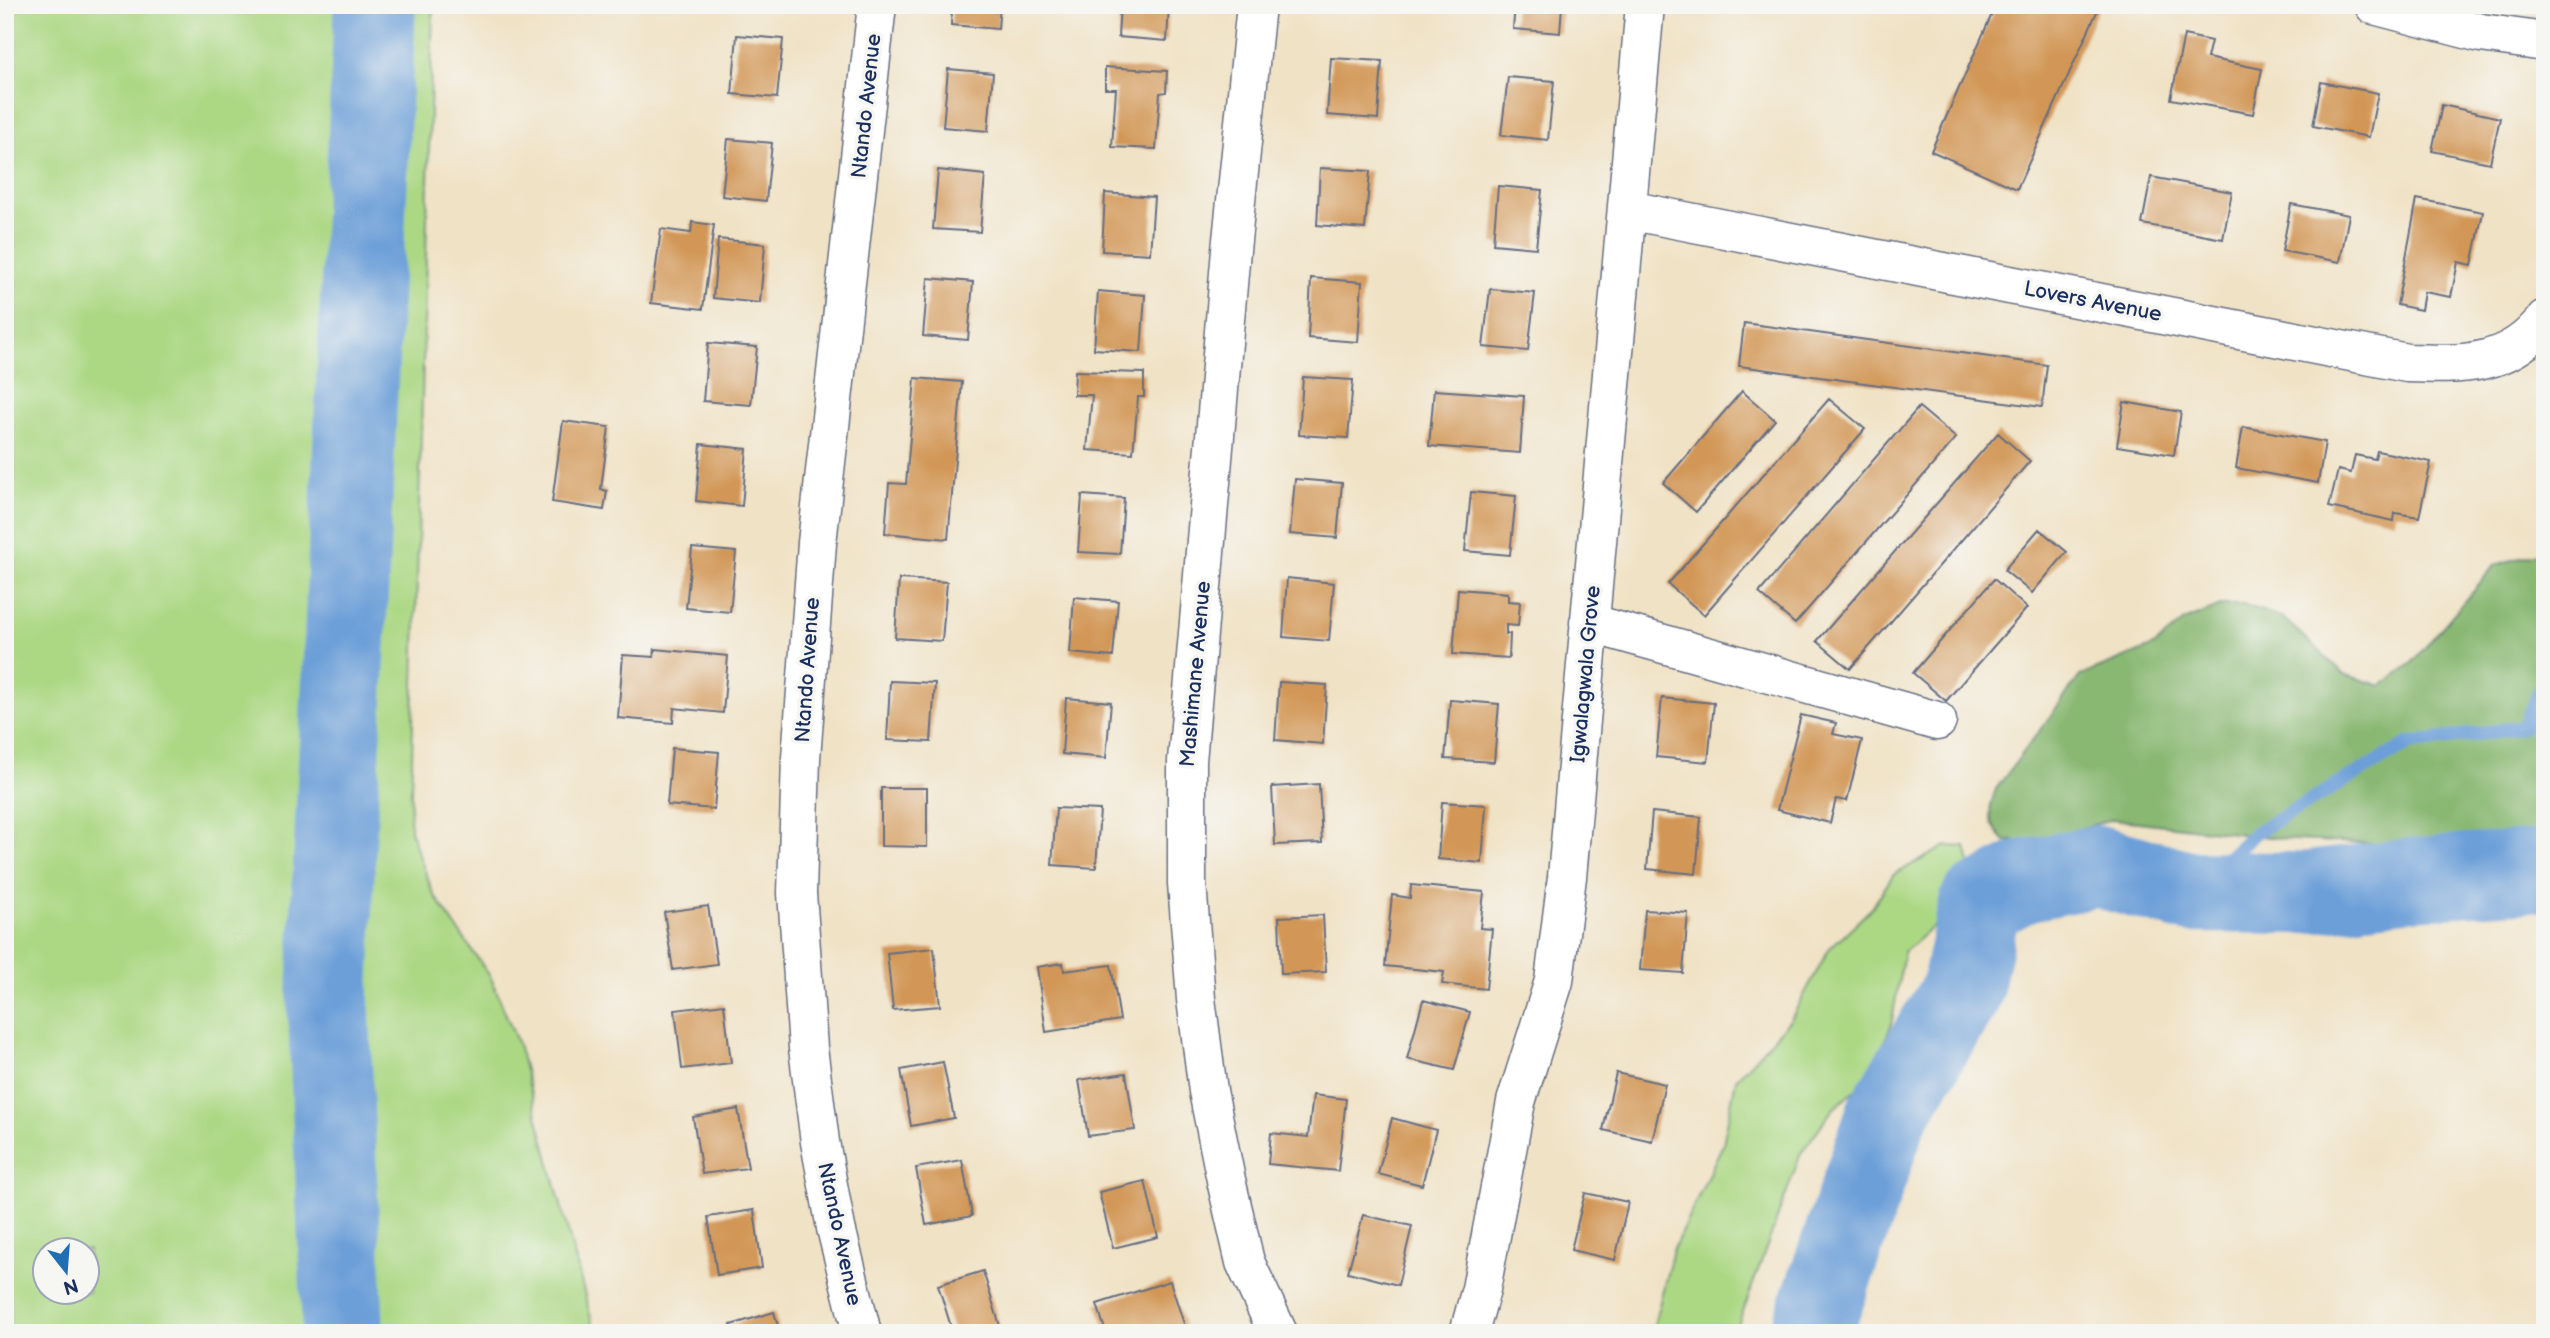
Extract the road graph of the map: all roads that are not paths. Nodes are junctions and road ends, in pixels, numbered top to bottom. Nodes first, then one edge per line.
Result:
1 (877, 5) edge
2 (1256, 5) edge
3 (1645, 5) edge
4 (2374, 5) edge
5 (2545, 42) edge
6 (1628, 210) junction
7 (2545, 319) edge
8 (1589, 624) junction
9 (1937, 720) dead end
10 (862, 1333) edge
11 (1278, 1333) edge
12 (1469, 1333) edge

1 - 10 street, Ntando Avenue
2 - 11 street, Mashimane Avenue
3 - 6 street, Igwalagwala Grove
4 - 5 street
6 - 7 street, Lovers Avenue
6 - 8 street, Igwalagwala Grove
8 - 9 street
8 - 12 street, Igwalagwala Grove

